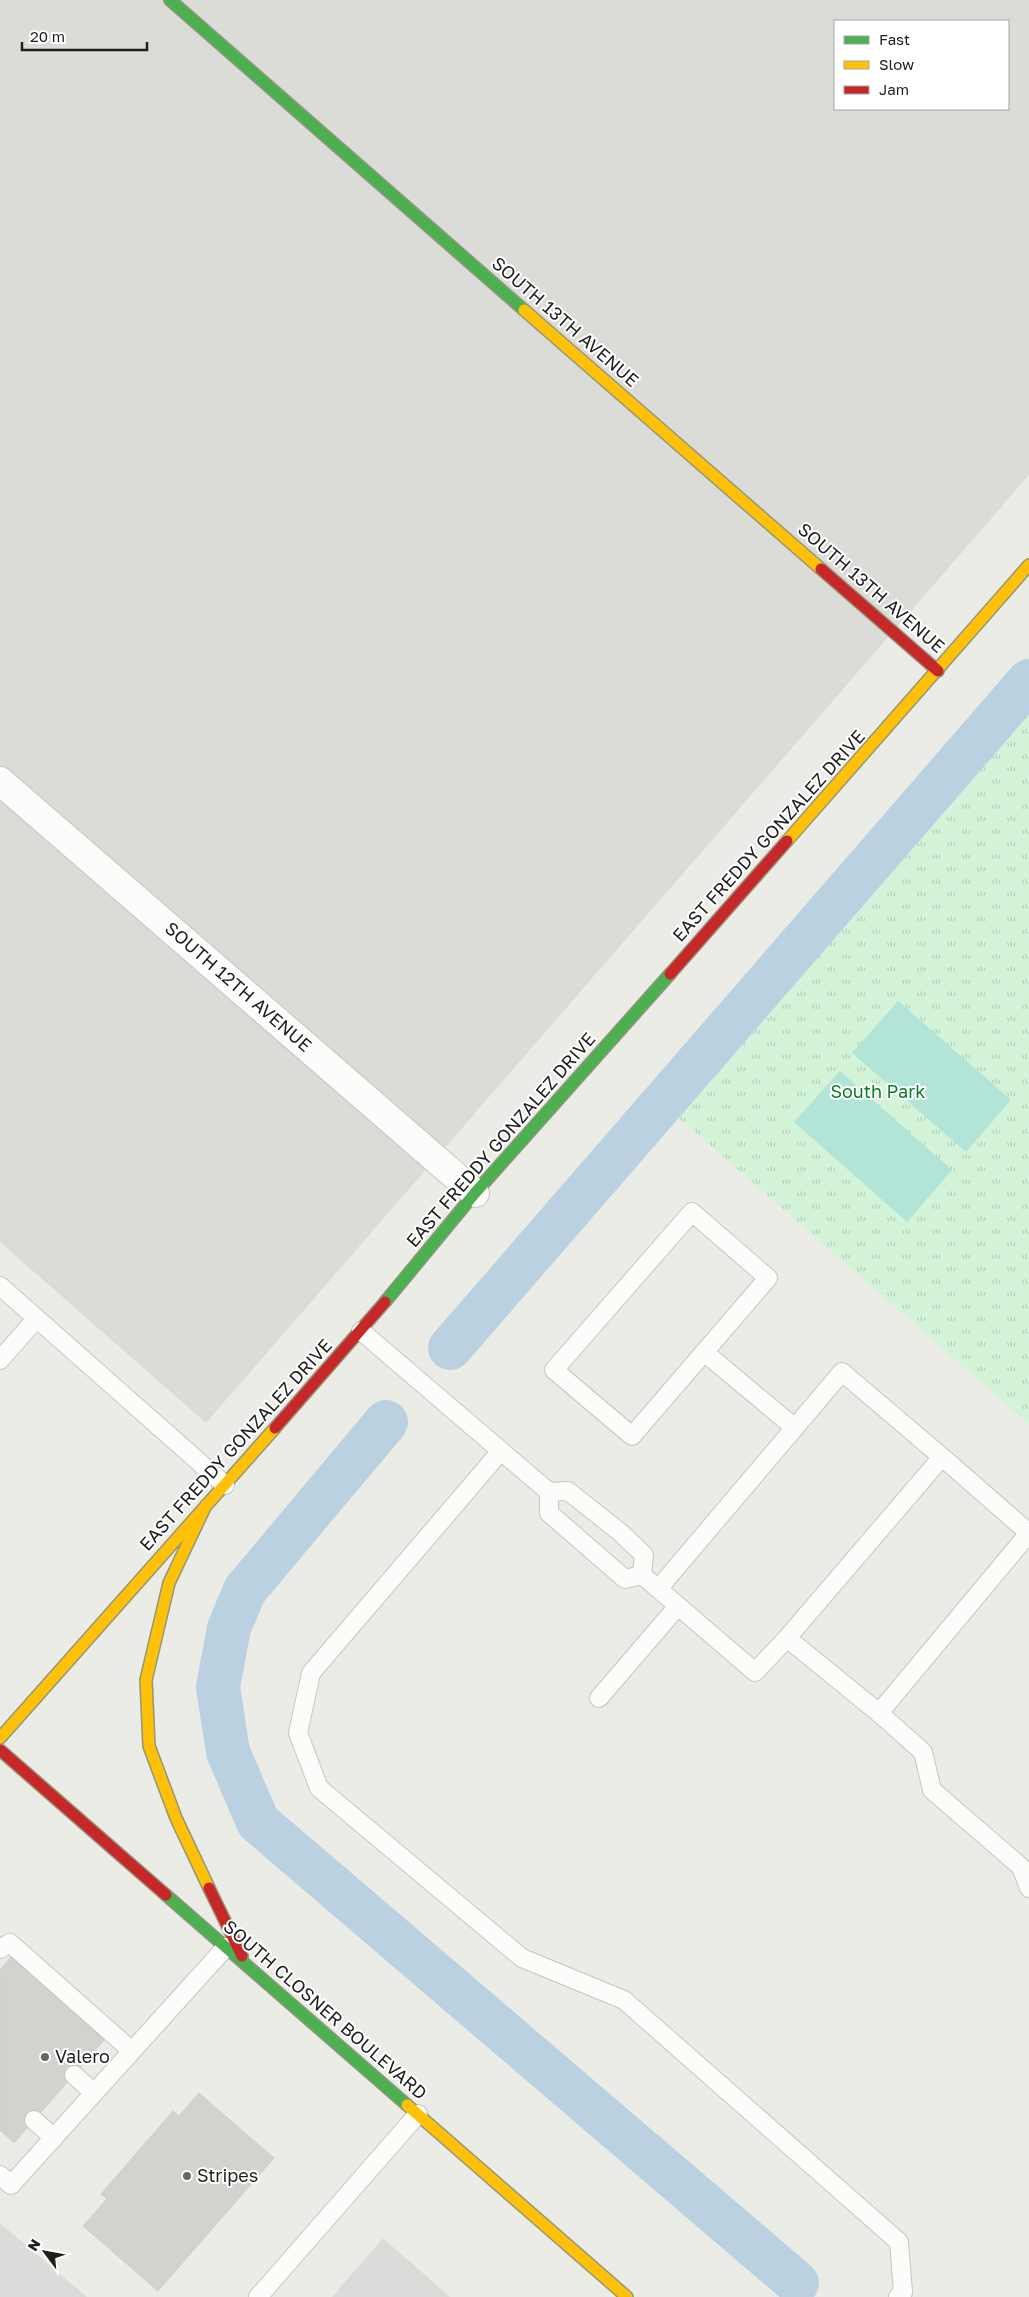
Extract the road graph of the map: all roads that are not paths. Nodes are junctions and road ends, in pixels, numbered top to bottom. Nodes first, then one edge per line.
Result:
1 (170, 0) edge
2 (1029, 565) edge
3 (938, 671) junction
4 (0, 781) edge
5 (475, 1193) junction
6 (0, 1286) edge
7 (36, 1319) junction
8 (361, 1331) junction
9 (704, 1352) junction
10 (0, 1360) edge
11 (795, 1428) junction
12 (501, 1451) junction
13 (942, 1457) junction
14 (225, 1485) junction
15 (549, 1492) junction
16 (206, 1505) junction
17 (642, 1576) junction
18 (658, 1589) junction
19 (678, 1606) junction
20 (787, 1638) junction
21 (600, 1698) dead end
22 (879, 1713) junction
23 (0, 1738) edge
24 (0, 1750) edge
25 (1029, 1888) edge
26 (226, 1947) junction
27 (0, 1949) edge
28 (246, 1964) junction
29 (132, 2051) junction
30 (74, 2075) dead end
31 (94, 2093) junction
32 (418, 2114) junction
33 (34, 2120) dead end
34 (54, 2138) junction
35 (0, 2175) edge
36 (258, 2297) edge
37 (628, 2297) edge
38 (898, 2297) edge

1 - 3 main road, SOUTH 13TH AVENUE
2 - 3 main road, EAST FREDDY GONZALEZ DRIVE
3 - 5 main road, EAST FREDDY GONZALEZ DRIVE
4 - 5 street, SOUTH 12TH AVENUE
5 - 8 main road, EAST FREDDY GONZALEZ DRIVE
6 - 7 lane
7 - 10 lane
7 - 14 lane
8 - 12 lane
8 - 14 main road, EAST FREDDY GONZALEZ DRIVE
9 - 9 lane
9 - 11 lane
11 - 13 lane
11 - 18 lane
12 - 15 lane
12 - 38 lane
13 - 20 lane
13 - 22 lane
14 - 16 main road, EAST FREDDY GONZALEZ DRIVE
15 - 17 lane
15 - 17 lane
16 - 23 main road, EAST FREDDY GONZALEZ DRIVE
16 - 28 main road
17 - 18 lane
18 - 19 lane
19 - 20 lane
19 - 21 lane
20 - 22 lane
22 - 25 lane
24 - 26 main road, SOUTH CLOSNER BOULEVARD
26 - 28 main road, SOUTH CLOSNER BOULEVARD
26 - 29 lane
27 - 29 lane
28 - 32 main road, SOUTH CLOSNER BOULEVARD
29 - 31 lane
30 - 31 lane
31 - 34 lane
32 - 36 lane
32 - 37 main road, SOUTH CLOSNER BOULEVARD
33 - 34 lane
34 - 35 lane

